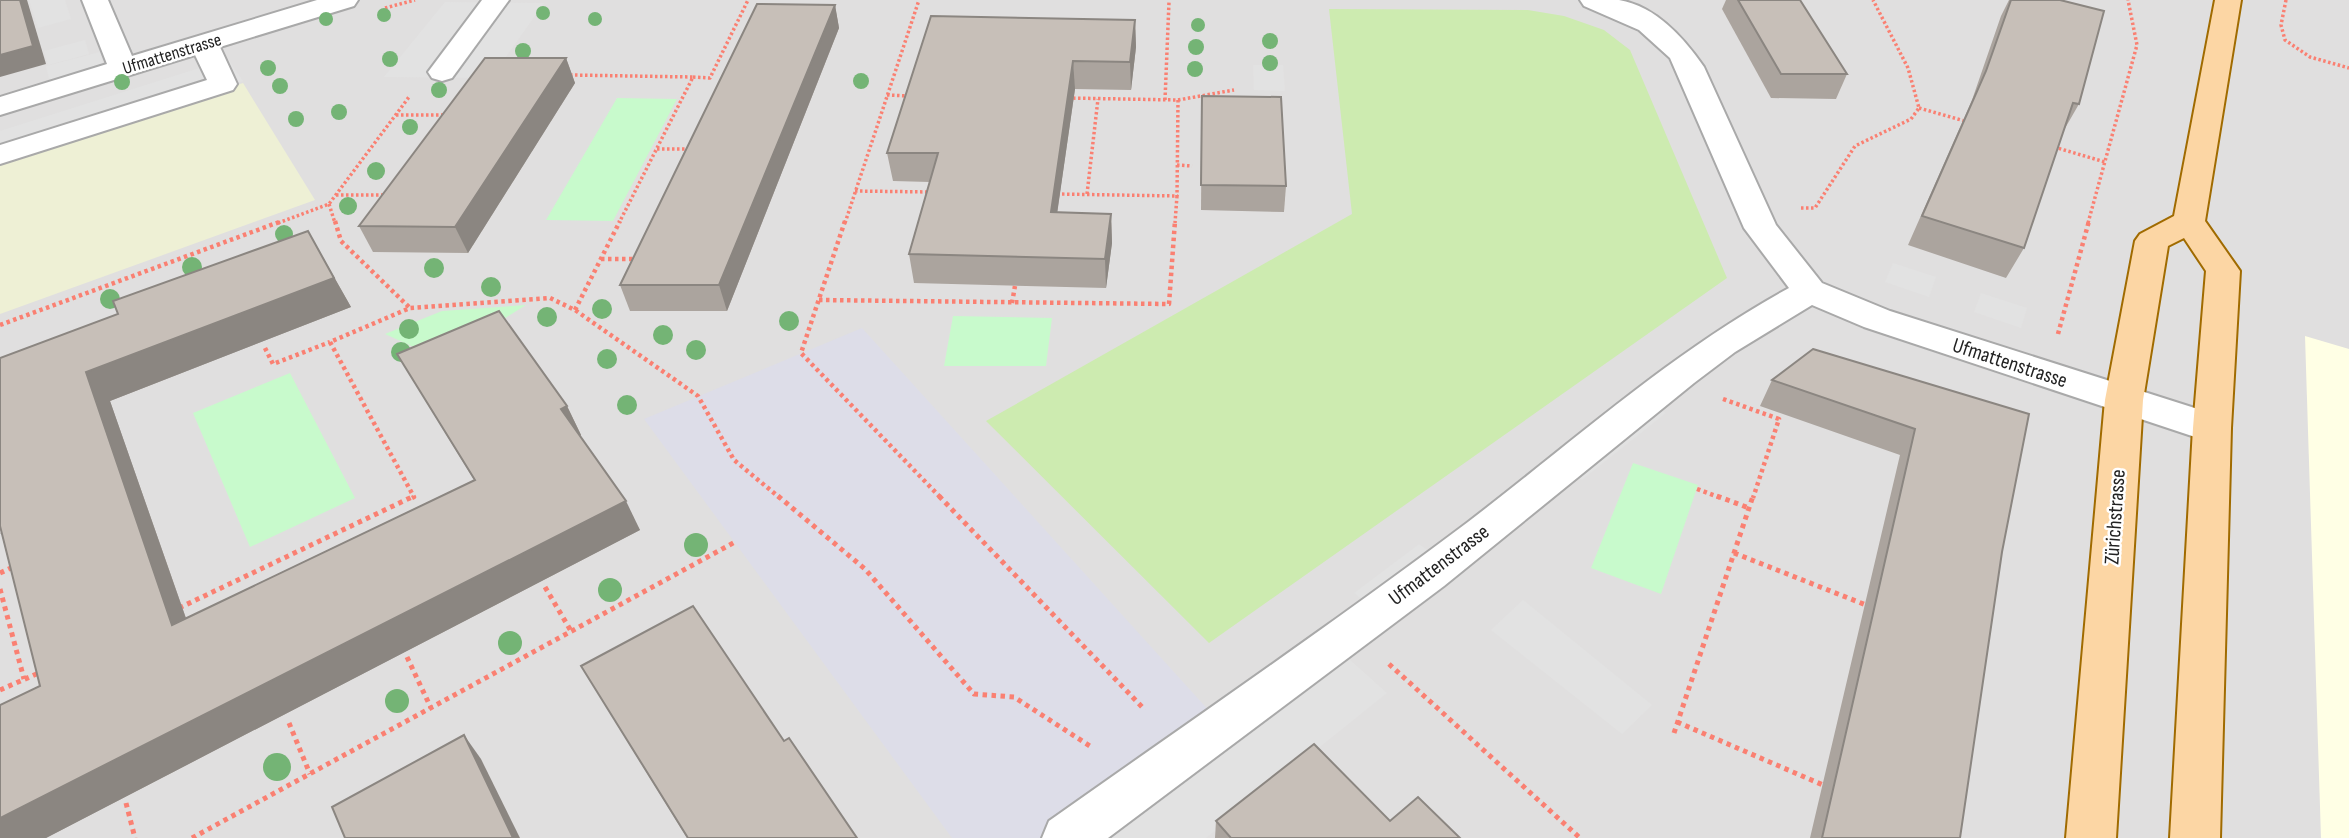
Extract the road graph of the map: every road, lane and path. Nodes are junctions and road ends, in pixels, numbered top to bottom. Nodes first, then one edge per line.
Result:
1 (95, 0) edge
2 (345, 0) edge
3 (496, 0) edge
4 (748, 0) edge
5 (919, 0) edge
6 (1593, 0) edge
7 (1873, 0) edge
8 (2128, 0) edge
9 (2228, 0) edge
10 (2286, 0) edge
11 (1169, 2) dead end
12 (204, 44) junction
13 (719, 60) junction
14 (727, 60) edge
15 (2349, 68) edge
16 (123, 69) junction
17 (637, 69) dead end
18 (442, 72) joint
19 (564, 75) edge
20 (632, 76) junction
21 (693, 77) junction
22 (1234, 90) dead end
23 (887, 95) junction
24 (914, 96) edge
25 (1060, 98) edge
26 (1098, 99) junction
27 (1165, 100) junction
28 (1178, 100) junction
29 (0, 106) edge
30 (1919, 108) junction
31 (396, 115) junction
32 (446, 115) edge
33 (1972, 123) edge
34 (2052, 146) edge
35 (657, 149) junction
36 (692, 149) edge
37 (0, 155) edge
38 (2105, 162) junction
39 (1177, 165) junction
40 (1192, 166) dead end
41 (855, 191) junction
42 (939, 192) edge
43 (1047, 194) edge
44 (1087, 194) junction
45 (336, 195) junction
46 (388, 195) edge
47 (1177, 195) junction
48 (329, 204) junction
49 (1751, 207) junction
50 (2189, 220) junction
51 (601, 259) junction
52 (639, 259) edge
53 (1015, 286) edge
54 (1810, 291) junction
55 (819, 300) junction
56 (1012, 303) junction
57 (410, 308) junction
58 (575, 310) junction
59 (0, 325) edge
60 (330, 342) junction
61 (265, 348) dead end
62 (2046, 374) junction
63 (1678, 378) junction
64 (2124, 400) junction
65 (2212, 428) junction
66 (1697, 489) dead end
67 (1749, 509) junction
68 (735, 542) dead end
69 (1734, 554) junction
70 (17, 565) edge
71 (0, 573) edge
72 (545, 587) dead end
73 (0, 589) edge
74 (1866, 605) dead end
75 (174, 610) dead end
76 (1352, 630) junction
77 (571, 631) junction
78 (407, 657) dead end
79 (47, 669) edge
80 (24, 680) junction
81 (0, 690) edge
82 (431, 708) junction
83 (1145, 710) dead end
84 (1677, 722) junction
85 (289, 723) dead end
86 (1674, 733) dead end
87 (1093, 748) dead end
88 (310, 774) junction
89 (1823, 785) dead end
90 (126, 803) dead end
91 (135, 838) edge
92 (192, 838) edge
93 (1066, 838) edge
94 (1580, 838) edge
95 (2091, 838) edge
96 (2195, 838) edge

1 - 16 street
2 - 12 street, Ufmattenstrasse
3 - 18 street
4 - 13 path
5 - 23 path
6 - 49 street, Ufmattenstrasse
7 - 30 path
8 - 38 path
9 - 50 main road
10 - 15 path
11 - 27 path
12 - 16 street, Ufmattenstrasse
12 - 37 street
13 - 14 path
13 - 21 path
16 - 29 street, Ufmattenstrasse
17 - 20 path
18 - 31 path
19 - 20 path
20 - 21 path
21 - 35 path
22 - 28 path
23 - 24 path
23 - 41 path
25 - 26 path
26 - 27 path
26 - 44 path
27 - 28 path
28 - 39 path
30 - 33 path
30 - 49 path
31 - 32 path
31 - 45 path
34 - 38 path
35 - 36 path
35 - 51 path
38 - 62 path
39 - 40 path
39 - 47 path
41 - 42 path
41 - 55 path
43 - 44 path
44 - 47 path
45 - 46 path
45 - 48 path
47 - 56 path
48 - 57 path
48 - 59 path
49 - 54 street, Ufmattenstrasse
50 - 64 main road, Zürichstrasse
50 - 65 main road
51 - 52 path
51 - 58 path
53 - 56 path
54 - 62 street, Ufmattenstrasse
54 - 63 street, Ufmattenstrasse
55 - 56 path
55 - 83 path
57 - 58 path
57 - 60 path
58 - 87 path
60 - 61 path
60 - 75 path
62 - 64 street, Ufmattenstrasse
63 - 67 path
63 - 76 street, Ufmattenstrasse
64 - 65 street, Ufmattenstrasse
64 - 95 main road, Zürichstrasse
65 - 96 main road
66 - 67 path
67 - 69 path
68 - 77 path
69 - 74 path
69 - 84 path
70 - 71 path
72 - 77 path
73 - 80 path
76 - 93 street, Ufmattenstrasse
76 - 94 path
77 - 82 path
78 - 82 path
79 - 80 path
80 - 81 path
82 - 88 path
84 - 86 path
84 - 89 path
85 - 88 path
88 - 92 path
90 - 91 path

